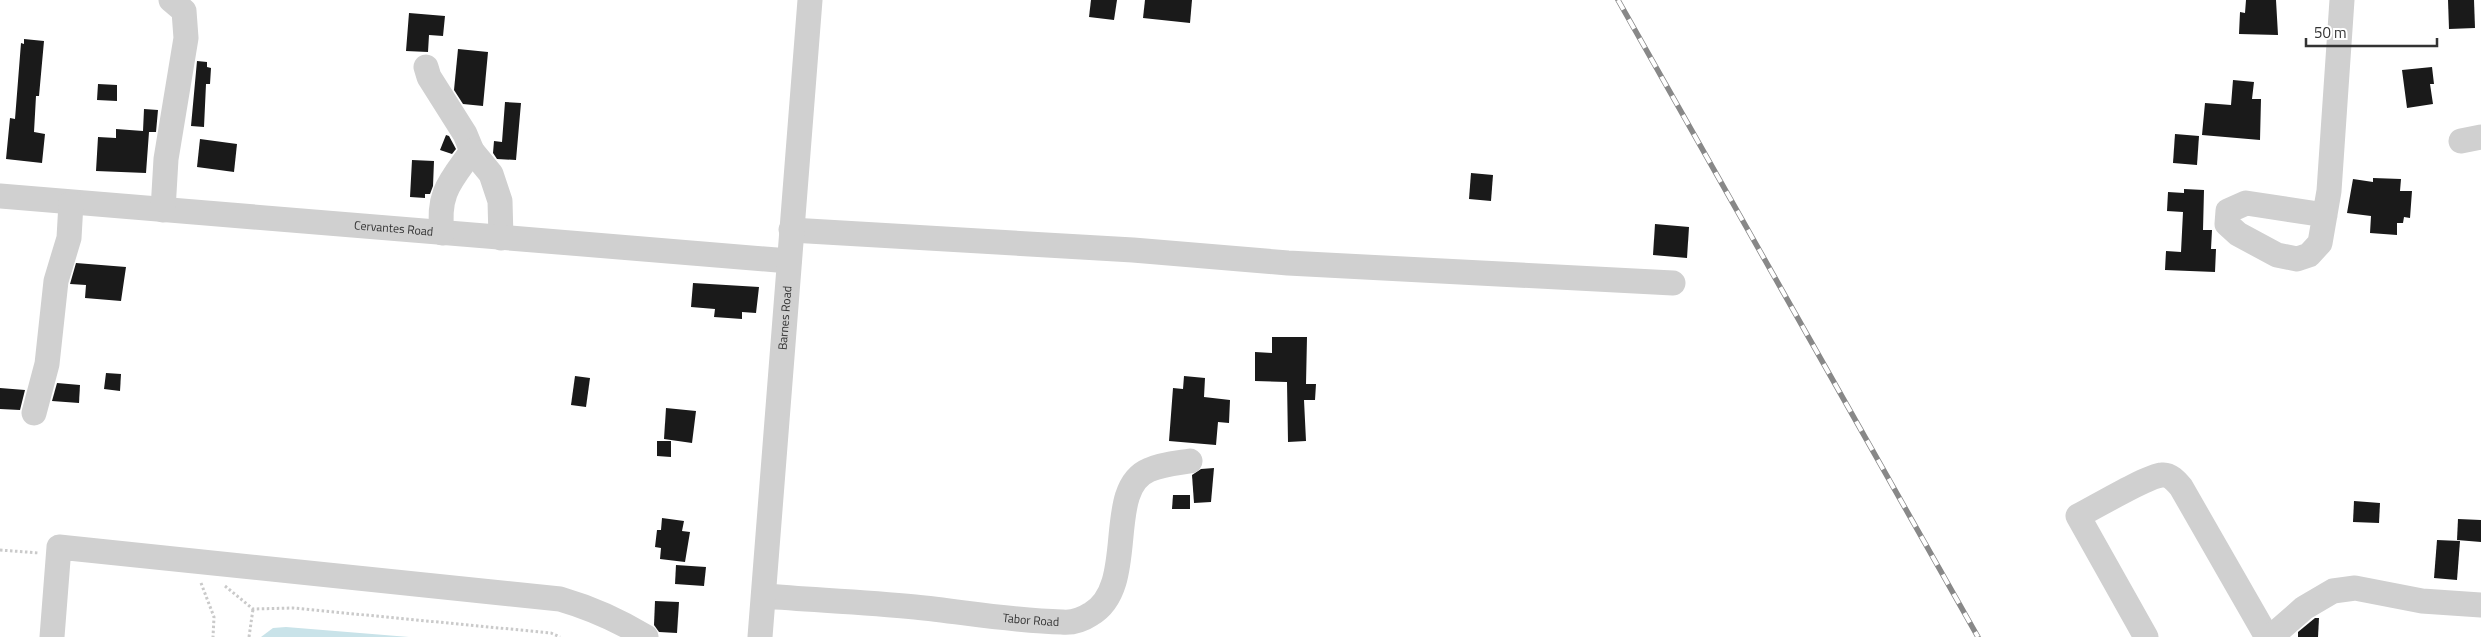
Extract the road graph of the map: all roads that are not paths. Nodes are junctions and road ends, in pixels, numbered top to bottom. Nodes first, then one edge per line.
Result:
1 (171, 0) edge
2 (810, 0) edge
3 (2342, 0) edge
4 (426, 67) dead end
5 (472, 151) junction
6 (0, 196) edge
7 (71, 203) junction
8 (163, 210) junction
9 (2325, 215) dead end
10 (791, 230) junction
11 (442, 232) junction
12 (501, 238) junction
13 (788, 261) junction
14 (1673, 283) dead end
15 (34, 413) dead end
16 (1190, 461) dead end
17 (764, 596) junction
18 (2481, 605) edge
19 (52, 637) edge
20 (646, 637) edge
21 (760, 637) edge
22 (2146, 637) edge
23 (2269, 637) edge

1 - 8 street
2 - 10 street, Barnes Road
3 - 9 street
4 - 5 street
5 - 11 street
5 - 12 street
6 - 7 street, Cervantes Road
7 - 8 street, Cervantes Road
7 - 15 street
8 - 11 street, Cervantes Road
10 - 13 street, Barnes Road
10 - 14 street
11 - 12 street, Cervantes Road
12 - 13 street, Cervantes Road
13 - 17 street, Barnes Road
16 - 17 street, Tabor Road
17 - 21 street, Barnes Road
18 - 23 street
19 - 20 street
22 - 23 street

